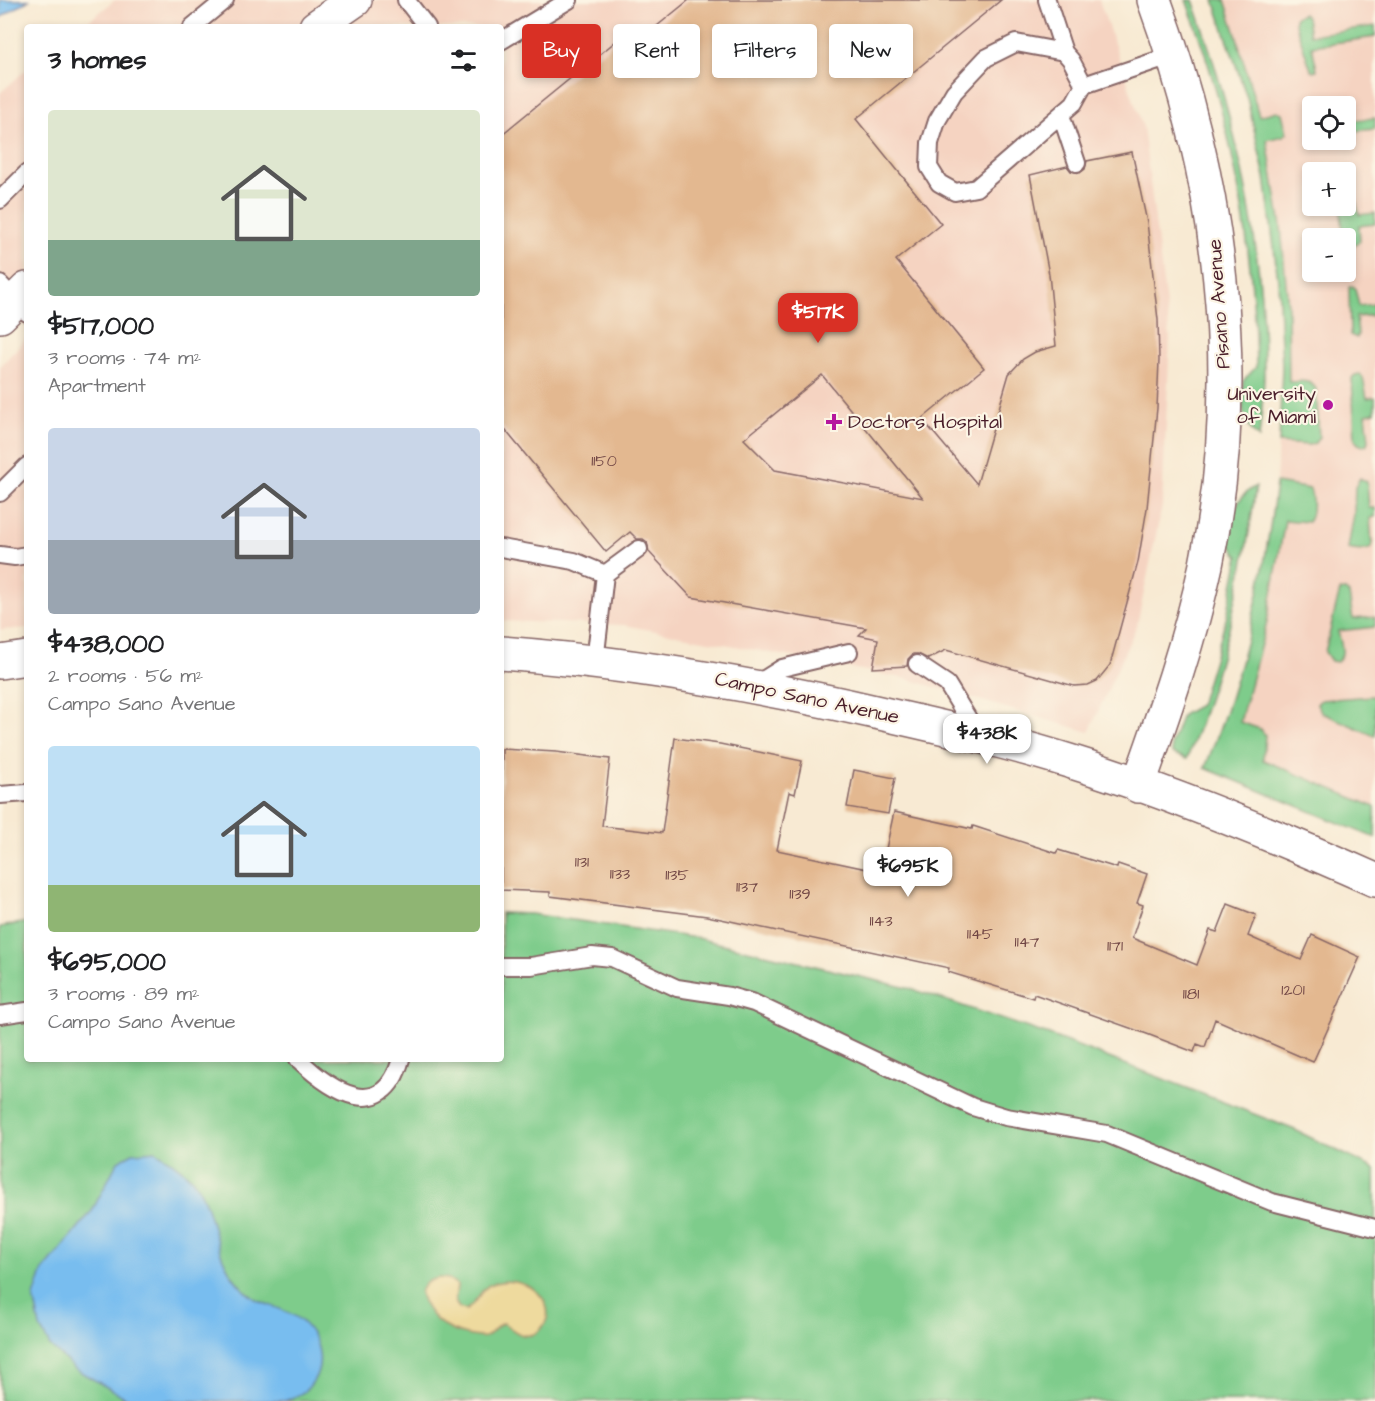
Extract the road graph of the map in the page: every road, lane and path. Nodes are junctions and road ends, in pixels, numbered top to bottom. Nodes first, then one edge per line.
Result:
1 (225, 0) edge
2 (355, 0) edge
3 (406, 0) edge
4 (569, 0) edge
5 (1047, 0) edge
6 (1154, 0) edge
7 (196, 24) edge
8 (320, 24) edge
9 (425, 24) edge
10 (504, 39) edge
11 (1064, 52) junction
12 (1173, 55) junction
13 (1084, 85) junction
14 (1061, 115) junction
15 (1077, 163) dead end
16 (24, 177) edge
17 (0, 200) edge
18 (24, 469) edge
19 (0, 493) edge
20 (504, 549) edge
21 (639, 549) dead end
22 (0, 555) edge
23 (24, 556) edge
24 (605, 574) junction
25 (849, 652) dead end
26 (504, 653) edge
27 (24, 658) edge
28 (0, 662) edge
29 (596, 662) junction
30 (916, 664) dead end
31 (752, 686) junction
32 (979, 736) junction
33 (1138, 786) junction
34 (24, 793) edge
35 (0, 795) edge
36 (1375, 880) edge
37 (504, 966) edge
38 (24, 1011) edge
39 (0, 1015) edge
40 (301, 1062) edge
41 (399, 1062) edge
42 (1375, 1228) edge

1 - 7 lane
2 - 8 street
3 - 9 lane
4 - 10 lane
5 - 11 lane
6 - 12 street, Pisano Avenue
11 - 13 lane
11 - 14 lane
12 - 13 lane
12 - 33 street, Pisano Avenue
13 - 14 lane
14 - 15 lane
16 - 17 lane
18 - 19 lane
20 - 24 lane
21 - 24 lane
22 - 23 lane
24 - 29 lane
25 - 31 lane
26 - 29 street, Campo Sano Avenue
27 - 28 street
29 - 31 street, Campo Sano Avenue
30 - 32 lane
31 - 32 street, Campo Sano Avenue
32 - 33 street, Campo Sano Avenue
33 - 36 street, Campo Sano Avenue
34 - 35 lane
37 - 42 lane
38 - 39 lane
40 - 41 lane

